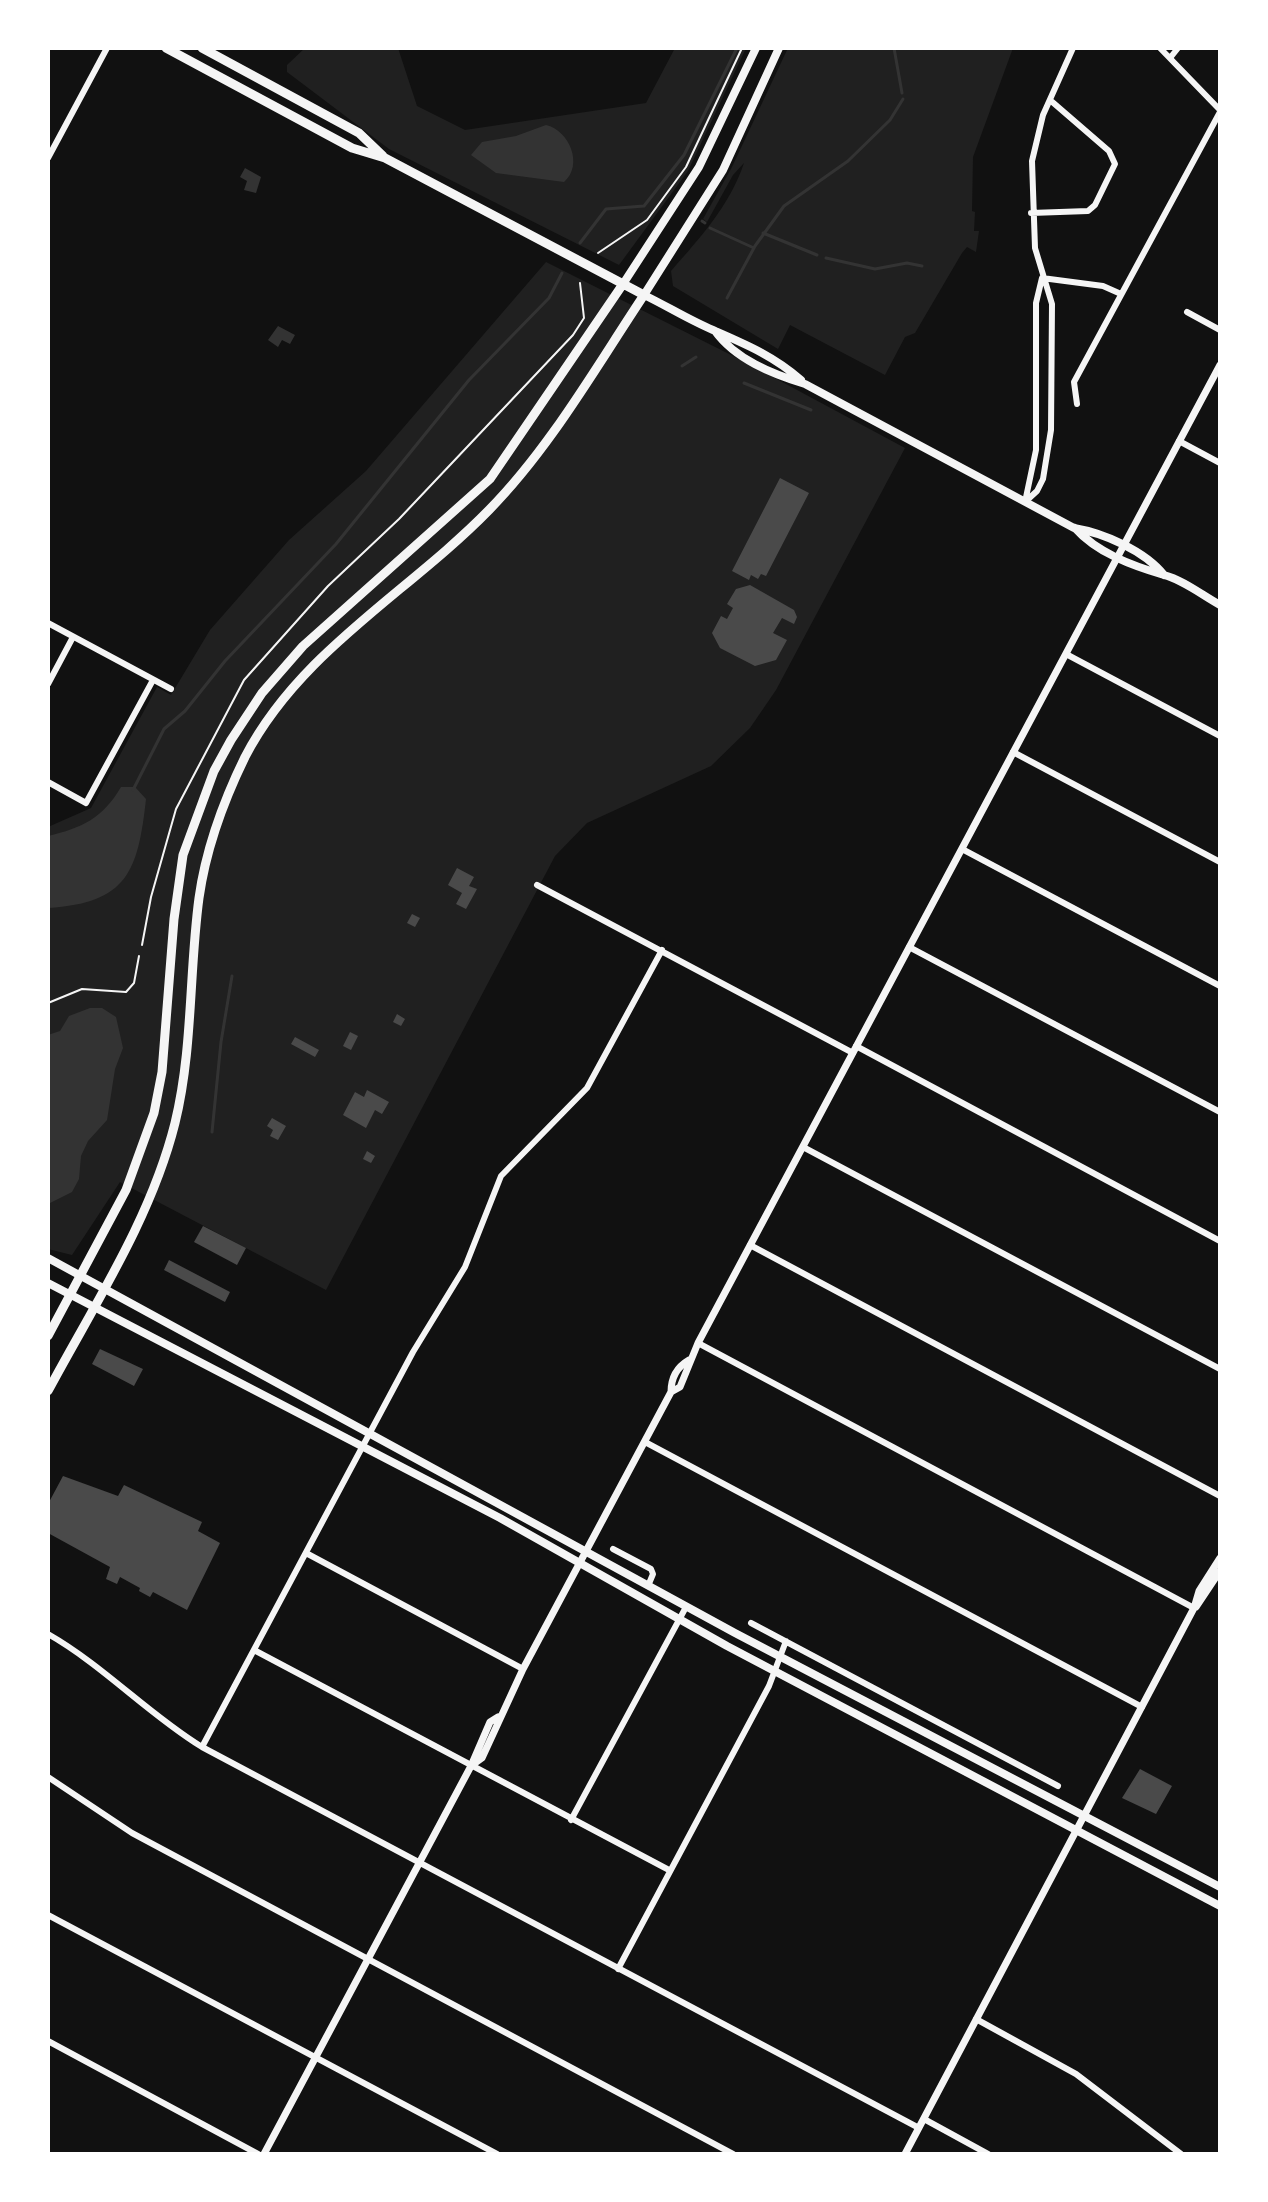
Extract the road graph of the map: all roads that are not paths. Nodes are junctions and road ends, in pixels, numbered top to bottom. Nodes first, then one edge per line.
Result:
1 (107, 48) edge
2 (166, 48) edge
3 (202, 48) edge
4 (756, 48) edge
5 (779, 48) edge
6 (1073, 48) edge
7 (1160, 48) edge
8 (1178, 48) edge
9 (1170, 58) junction
10 (1050, 100) junction
11 (1220, 111) edge
12 (48, 158) edge
13 (385, 158) junction
14 (1031, 213) junction
15 (1042, 278) junction
16 (623, 284) junction
17 (1121, 294) junction
18 (644, 295) junction
19 (1187, 312) dead end
20 (1220, 330) edge
21 (1220, 365) edge
22 (1077, 404) dead end
23 (1179, 441) junction
24 (1220, 463) edge
25 (1025, 502) junction
26 (1074, 528) junction
27 (1123, 547) junction
28 (1118, 557) junction
29 (1164, 575) junction
30 (1220, 605) edge
31 (48, 623) edge
32 (73, 637) junction
33 (1066, 654) junction
34 (153, 680) junction
35 (48, 684) edge
36 (171, 689) dead end
37 (1220, 736) edge
38 (1013, 752) junction
39 (48, 782) edge
40 (962, 849) junction
41 (1220, 862) edge
42 (537, 885) dead end
43 (909, 947) junction
44 (662, 950) junction
45 (1220, 986) edge
46 (854, 1049) junction
47 (1220, 1112) edge
48 (803, 1147) junction
49 (1220, 1241) edge
50 (750, 1245) junction
51 (50, 1259) edge
52 (80, 1275) junction
53 (48, 1283) edge
54 (103, 1287) junction
55 (70, 1295) junction
56 (93, 1308) junction
57 (48, 1336) edge
58 (698, 1343) junction
59 (1220, 1369) edge
60 (48, 1391) edge
61 (370, 1434) junction
62 (645, 1442) junction
63 (363, 1447) junction
64 (1220, 1496) edge
65 (613, 1549) dead end
66 (586, 1551) junction
67 (306, 1553) junction
68 (1220, 1558) edge
69 (579, 1564) junction
70 (1220, 1571) edge
71 (648, 1586) junction
72 (686, 1607) junction
73 (1194, 1608) junction
74 (679, 1619) junction
75 (751, 1623) dead end
76 (48, 1634) edge
77 (786, 1641) junction
78 (254, 1650) junction
79 (780, 1657) junction
80 (523, 1669) junction
81 (775, 1671) junction
82 (1142, 1707) junction
83 (202, 1747) junction
84 (471, 1766) junction
85 (48, 1777) edge
86 (1046, 1779) junction
87 (1058, 1786) dead end
88 (1039, 1793) junction
89 (1084, 1817) junction
90 (571, 1820) junction
91 (1077, 1831) junction
92 (419, 1863) junction
93 (669, 1870) junction
94 (1220, 1887) edge
95 (1220, 1906) edge
96 (48, 1915) edge
97 (368, 1959) junction
98 (618, 1969) junction
99 (976, 2019) junction
100 (48, 2041) edge
101 (316, 2057) junction
102 (924, 2119) junction
103 (919, 2128) junction
104 (258, 2154) edge
105 (264, 2154) edge
106 (497, 2154) edge
107 (733, 2154) edge
108 (905, 2154) edge
109 (988, 2154) edge
110 (1181, 2154) edge

1 - 12 street
2 - 13 main road
3 - 13 main road
4 - 16 main road
5 - 18 main road
6 - 10 street
7 - 9 street
8 - 9 street
9 - 11 street
10 - 14 street
10 - 14 street
11 - 17 street
13 - 16 main road
14 - 15 street
15 - 17 street
15 - 25 street
15 - 25 street
16 - 18 main road
16 - 52 main road
17 - 22 street
18 - 25 main road
18 - 54 main road
19 - 20 street
21 - 23 street
23 - 24 street
23 - 27 street
25 - 26 main road
26 - 27 main road
26 - 28 main road
27 - 28 street
27 - 29 main road
28 - 29 main road
28 - 33 street
29 - 30 main road
31 - 32 street
32 - 34 street
32 - 35 street
33 - 37 street
33 - 38 street
34 - 36 street
34 - 39 street
38 - 40 street
38 - 41 street
40 - 43 street
40 - 45 street
42 - 44 street
43 - 46 street
43 - 47 street
44 - 46 street
44 - 61 street
46 - 48 street
46 - 49 street
48 - 50 street
48 - 59 street
50 - 58 street
50 - 64 street
51 - 52 main road
52 - 54 main road
52 - 55 main road
53 - 55 main road
54 - 56 main road
54 - 61 main road
55 - 56 main road
55 - 57 main road
56 - 60 main road
56 - 63 main road
58 - 62 street
58 - 73 street
61 - 63 street
61 - 66 main road
62 - 66 street
62 - 82 street
63 - 67 street
63 - 69 main road
65 - 71 street
66 - 69 street
66 - 71 main road
67 - 78 street
67 - 80 street
68 - 73 street
69 - 74 main road
69 - 80 street
70 - 73 street
71 - 72 main road
72 - 74 street
72 - 79 main road
73 - 82 street
74 - 81 main road
74 - 90 street
75 - 77 street
76 - 83 street
77 - 79 street
77 - 86 street
78 - 83 street
78 - 84 street
79 - 81 street
79 - 88 main road
80 - 84 street
81 - 91 main road
81 - 93 street
82 - 89 street
83 - 92 street
84 - 90 street
84 - 92 street
85 - 97 street
86 - 87 street
86 - 88 street
88 - 89 main road
89 - 91 street
89 - 94 main road
90 - 93 street
91 - 95 main road
91 - 99 street
92 - 97 street
92 - 98 street
93 - 98 street
96 - 101 street
97 - 101 street
97 - 107 street
98 - 103 street
99 - 102 street
99 - 110 street
100 - 104 street
101 - 105 street
101 - 106 street
102 - 103 street
102 - 109 street
103 - 108 street

